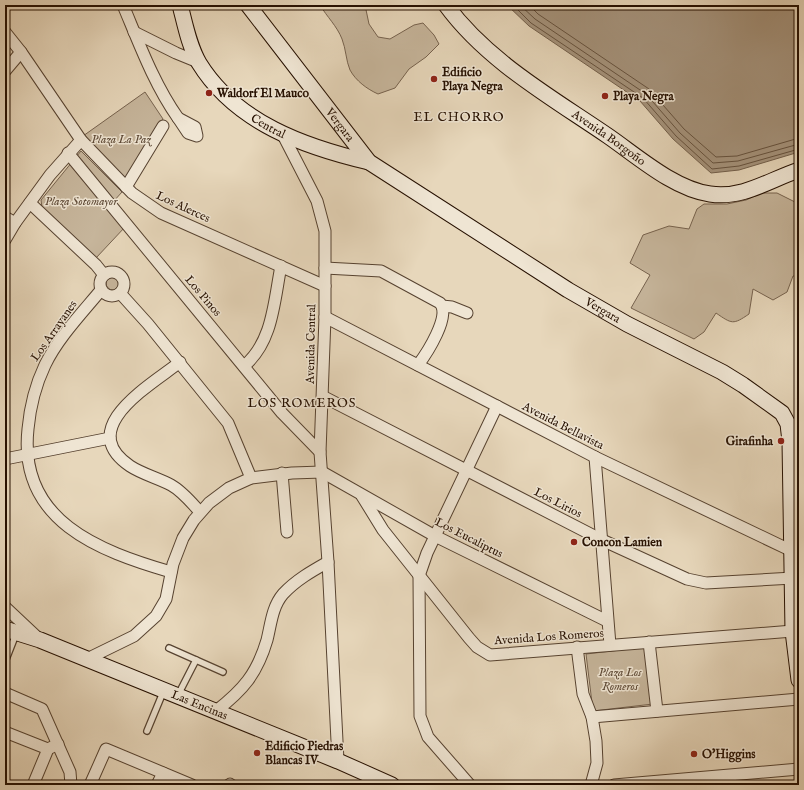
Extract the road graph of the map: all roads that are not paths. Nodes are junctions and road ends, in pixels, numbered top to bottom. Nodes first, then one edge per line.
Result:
1 (123, 5) edge
2 (180, 5) edge
3 (248, 5) edge
4 (446, 5) edge
5 (5, 32) edge
6 (134, 32) junction
7 (21, 52) junction
8 (198, 62) junction
9 (5, 71) edge
10 (178, 118) dead end
11 (163, 126) dead end
12 (284, 135) junction
13 (81, 140) junction
14 (68, 153) junction
15 (369, 162) junction
16 (799, 170) edge
17 (126, 187) junction
18 (30, 203) junction
19 (5, 216) edge
20 (15, 223) junction
21 (5, 240) edge
22 (281, 266) junction
23 (325, 268) junction
24 (104, 275) junction
25 (325, 286) junction
26 (101, 290) junction
27 (120, 293) junction
28 (442, 306) junction
29 (467, 313) dead end
30 (326, 317) junction
31 (180, 362) junction
32 (418, 365) junction
33 (244, 366) junction
34 (324, 398) junction
35 (497, 406) junction
36 (110, 438) junction
37 (320, 452) junction
38 (27, 455) junction
39 (595, 457) junction
40 (5, 459) edge
41 (466, 471) junction
42 (322, 472) junction
43 (282, 473) junction
44 (251, 478) junction
45 (361, 494) junction
46 (200, 512) junction
47 (287, 532) dead end
48 (435, 536) junction
49 (602, 540) junction
50 (796, 550) edge
51 (328, 562) junction
52 (171, 572) junction
53 (419, 576) junction
54 (793, 578) junction
55 (5, 607) edge
56 (607, 621) junction
57 (11, 631) edge
58 (796, 631) edge
59 (40, 640) junction
60 (649, 642) junction
61 (610, 645) junction
62 (169, 648) dead end
63 (577, 648) junction
64 (87, 659) junction
65 (196, 660) junction
66 (5, 662) edge
67 (223, 672) dead end
68 (799, 680) edge
69 (5, 693) edge
70 (171, 693) junction
71 (799, 699) edge
72 (216, 711) junction
73 (657, 711) junction
74 (592, 717) junction
75 (147, 731) dead end
76 (5, 732) edge
77 (53, 746) junction
78 (338, 761) junction
79 (799, 769) edge
80 (163, 773) junction
81 (33, 785) edge
82 (71, 785) edge
83 (90, 785) edge
84 (157, 785) edge
85 (192, 785) edge
86 (392, 785) edge
87 (470, 785) edge
88 (591, 785) edge
89 (614, 785) edge

1 - 6 street
2 - 8 street, Central
3 - 15 street, Vergara
4 - 16 street, Avenida Borgoño
5 - 7 street, Los Alerces
6 - 8 street
6 - 10 street
7 - 9 street
7 - 13 street, Los Alerces
8 - 12 street, Central
11 - 17 street
12 - 15 street, Central
12 - 23 street, Avenida Central
13 - 14 street
13 - 17 street, Los Alerces
14 - 18 street
14 - 33 street, Los Pinos
15 - 50 street, Vergara
17 - 22 street, Los Alerces
18 - 20 street
18 - 24 street
19 - 20 street
20 - 21 street
22 - 25 street, Los Alerces
22 - 33 street
23 - 25 street, Avenida Central
23 - 28 street
24 - 26 street
24 - 27 street
25 - 30 street, Avenida Central
26 - 27 street
26 - 38 street, Los Arrayanes
27 - 31 street
28 - 29 street
28 - 32 street
30 - 32 street, Avenida Bellavista
30 - 34 street, Avenida Central
31 - 36 street
31 - 44 street
32 - 35 street, Avenida Bellavista
33 - 37 street, Los Pinos
34 - 37 street, Avenida Central
34 - 41 street, Los Lirios
35 - 39 street, Avenida Bellavista
35 - 41 street
36 - 38 street
36 - 46 street
37 - 42 street, Avenida Central
38 - 40 street
38 - 52 street, Los Arrayanes
39 - 49 street
39 - 50 street, Avenida Bellavista
41 - 48 street
41 - 49 street, Los Lirios
42 - 43 street
42 - 45 street, Los Eucaliptus
42 - 51 street, Avenida Central
43 - 44 street
43 - 47 street
44 - 46 street
45 - 48 street, Los Eucaliptus
45 - 53 street, Avenida Los Romeros
46 - 52 street
48 - 53 street
48 - 56 street, Los Eucaliptus
49 - 54 street, Los Lirios
49 - 56 street
50 - 54 street, Vergara
51 - 72 street
51 - 78 street, Avenida Central
52 - 64 street
53 - 63 street, Avenida Los Romeros
53 - 87 street
54 - 58 street, Vergara
55 - 59 street
56 - 61 street
57 - 59 street, Las Encinas
57 - 66 lane
58 - 60 street, Avenida Los Romeros
58 - 68 street, Vergara
59 - 64 street, Las Encinas
60 - 61 street, Avenida Los Romeros
60 - 73 street
61 - 63 street, Avenida Los Romeros
62 - 65 lane
63 - 74 street
64 - 70 street, Las Encinas
65 - 67 lane
65 - 70 lane
69 - 77 street
70 - 72 street, Las Encinas
70 - 75 lane
71 - 73 street
72 - 78 street, Las Encinas
73 - 74 street
74 - 88 street
76 - 77 street
77 - 81 street
77 - 82 street
78 - 86 street, Las Encinas
79 - 89 street
80 - 83 street
80 - 84 street
80 - 85 street

